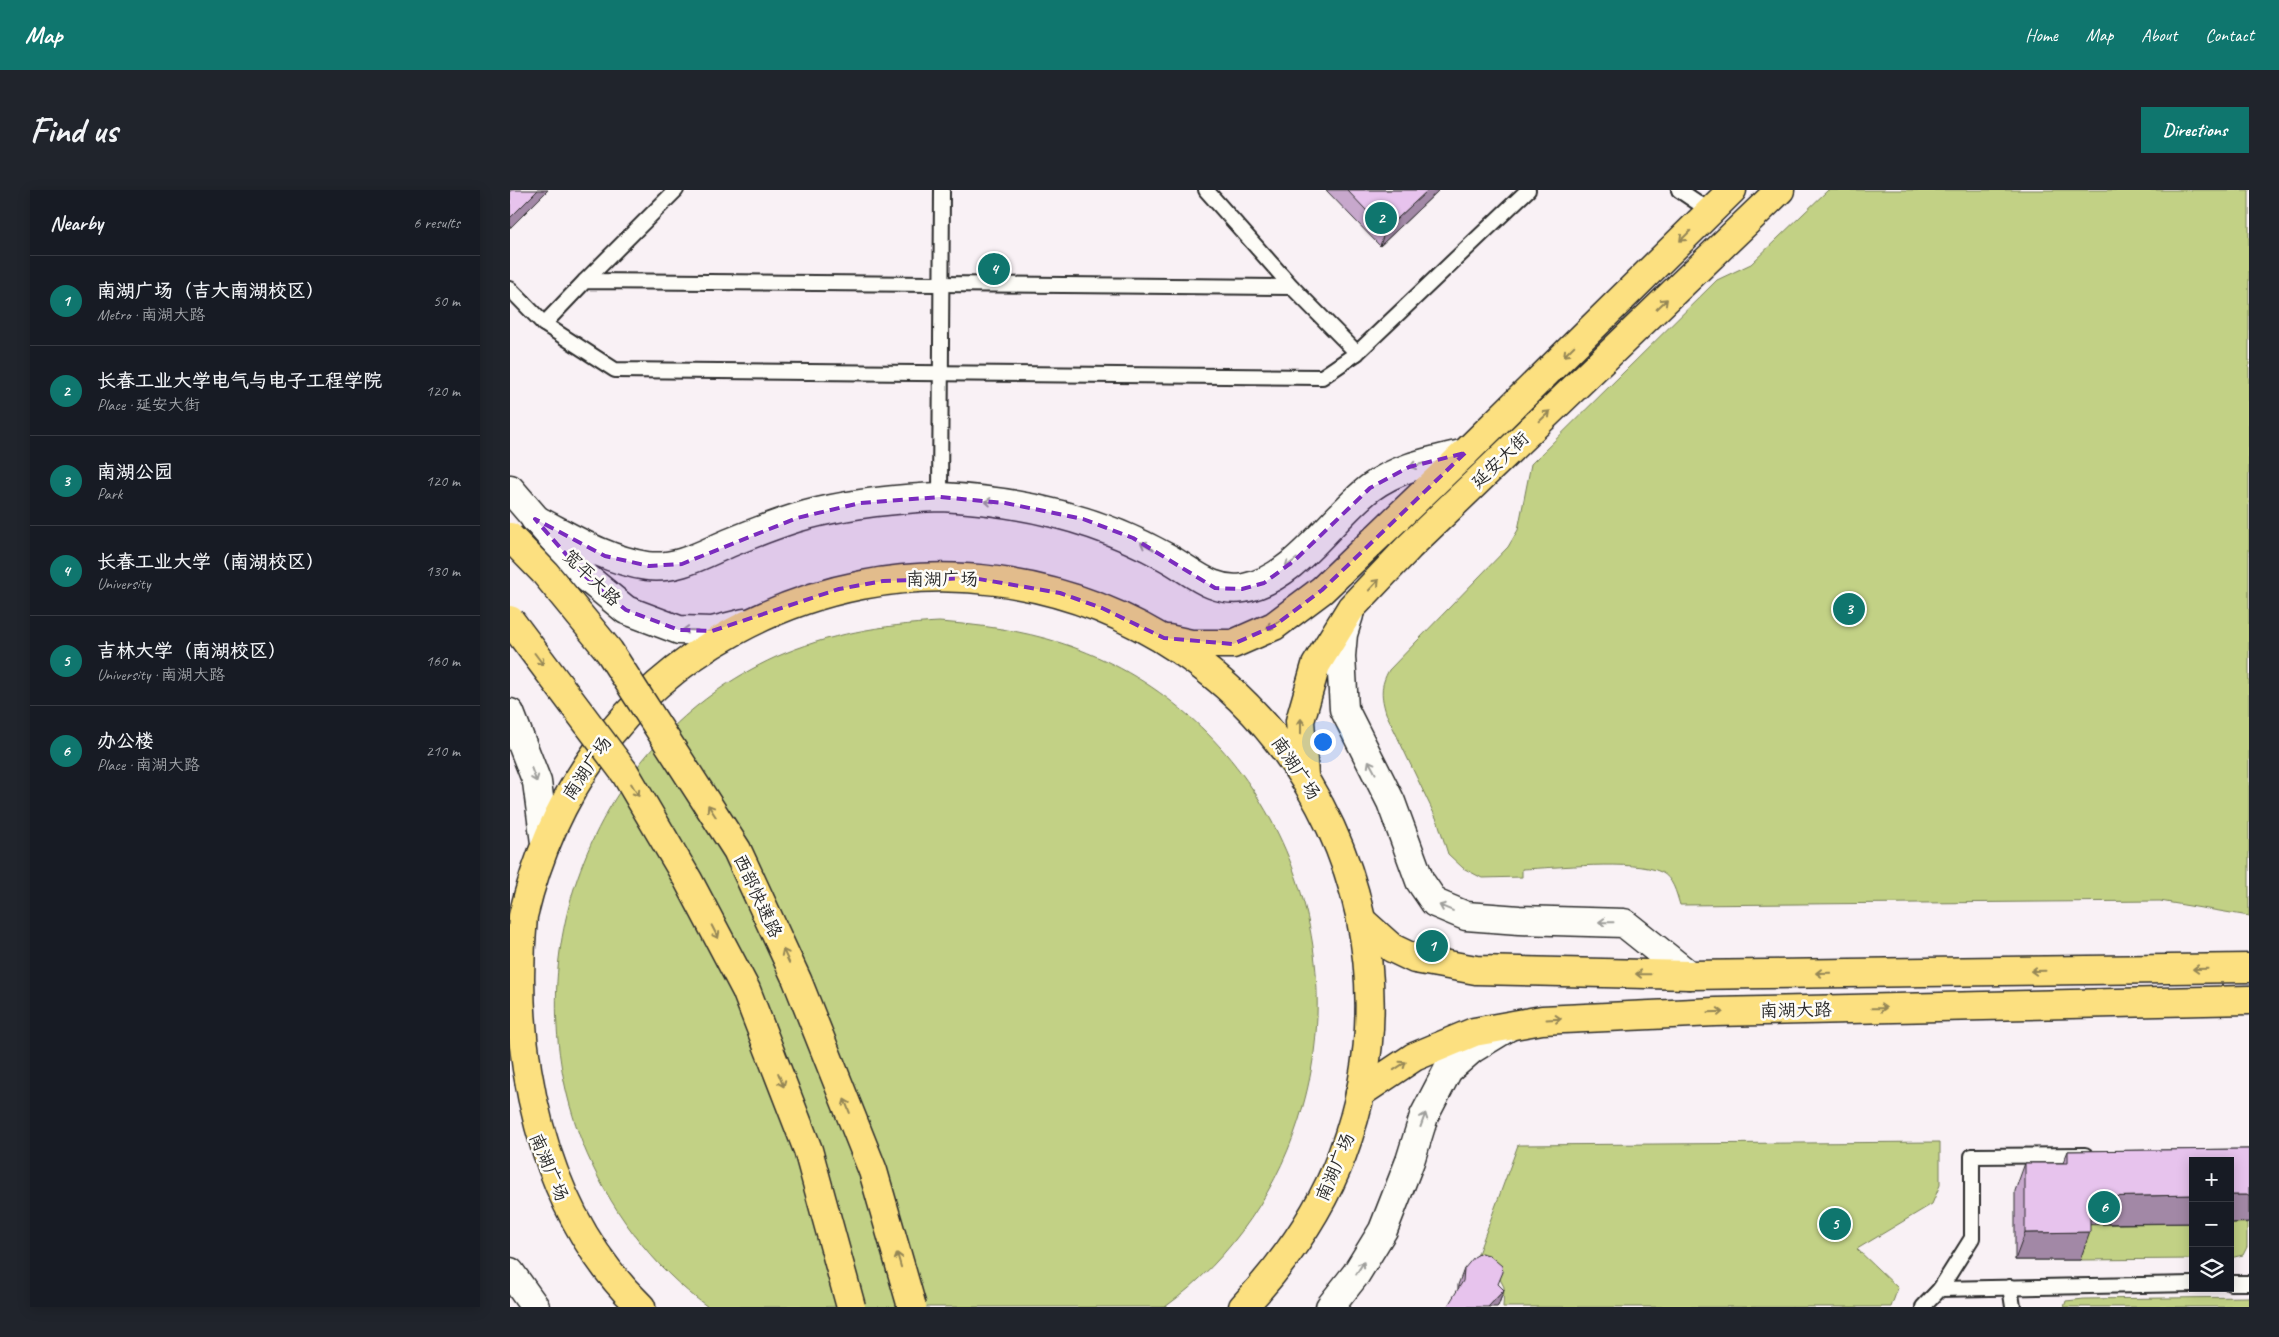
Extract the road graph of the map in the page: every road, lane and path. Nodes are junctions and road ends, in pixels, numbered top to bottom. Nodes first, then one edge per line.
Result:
1 (676, 190) edge
2 (942, 190) edge
3 (1206, 190) edge
4 (1528, 190) edge
5 (1679, 190) edge
6 (1732, 190) edge
7 (1780, 190) edge
8 (1710, 211) junction
9 (586, 281) junction
10 (941, 284) junction
11 (1292, 287) junction
12 (510, 289) edge
13 (544, 324) junction
14 (1357, 353) junction
15 (940, 373) junction
16 (1465, 454) junction
17 (510, 489) edge
18 (940, 497) junction
19 (535, 519) junction
20 (510, 537) edge
21 (1352, 608) junction
22 (510, 620) edge
23 (755, 620) junction
24 (1164, 638) junction
25 (510, 714) edge
26 (510, 761) edge
27 (1304, 775) junction
28 (545, 843) junction
29 (530, 886) junction
30 (510, 912) edge
31 (1362, 922) junction
32 (2249, 968) edge
33 (1689, 975) junction
34 (2249, 1000) edge
35 (1512, 1025) junction
36 (1360, 1093) junction
37 (518, 1097) edge
38 (2100, 1155) edge
39 (510, 1272) edge
40 (2234, 1283) edge
41 (2249, 1283) edge
42 (2189, 1284) edge
43 (2010, 1287) junction
44 (1940, 1289) junction
45 (1338, 1304) edge
46 (535, 1307) edge
47 (641, 1307) edge
48 (851, 1307) edge
49 (912, 1307) edge
50 (1243, 1307) edge
51 (1923, 1307) edge
52 (2014, 1307) edge

1 - 9 lane
2 - 10 lane
3 - 11 lane
4 - 14 lane
5 - 8 lane
6 - 8 main road, 延安大街
21 -> 7 main road, 延安大街
8 -> 16 main road, 延安大街
9 - 10 lane
9 - 13 lane
10 - 11 lane
10 - 15 lane
11 - 14 lane
12 - 13 lane
13 - 15 lane
14 - 15 lane
15 - 18 lane
16 -> 18 main road
16 -> 24 main road, 延安大街
17 - 19 main road, 宽平大路
18 - 19 main road
23 -> 19 main road, 宽平大路
49 -> 20 main road, 西部快速路, bridge
27 -> 21 main road, 延安大街
33 -> 21 main road
22 -> 48 main road, bridge
23 - 24 main road, 南湖广场
23 - 28 main road, 南湖广场
24 - 27 main road, 南湖广场
25 - 26 main road
25 -> 28 main road
27 - 31 main road, 南湖广场
28 - 29 main road, 南湖广场
29 - 30 main road
29 - 37 main road, 南湖广场
33 -> 31 main road, 南湖大路
31 - 36 main road, 南湖广场
32 -> 33 main road, 南湖大路
35 -> 34 main road, 南湖大路
36 -> 35 main road, 南湖大路
45 -> 35 main road
36 - 50 main road, 南湖广场
37 - 47 main road, 南湖广场
38 - 44 lane
39 - 46 main road
40 - 41 lane
42 - 43 lane
43 - 44 lane
43 - 52 lane
44 - 51 lane

